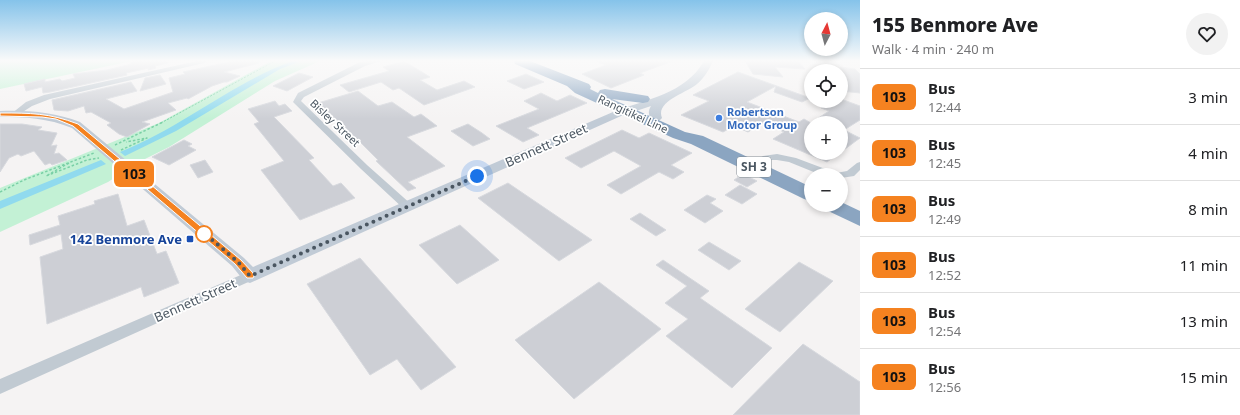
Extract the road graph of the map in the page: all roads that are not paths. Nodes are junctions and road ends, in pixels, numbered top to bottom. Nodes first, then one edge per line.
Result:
1 (120, 80) edge
2 (330, 80) edge
3 (566, 80) edge
4 (684, 80) edge
5 (692, 80) edge
6 (572, 83) junction
7 (679, 86) junction
8 (669, 95) junction
9 (633, 106) junction
10 (0, 114) edge
11 (15, 114) junction
12 (656, 118) junction
13 (697, 140) junction
14 (860, 165) edge
15 (753, 166) junction
16 (810, 168) edge
17 (848, 174) edge
18 (804, 192) edge
19 (408, 207) junction
20 (846, 212) edge
21 (860, 219) edge
22 (250, 276) junction
23 (0, 387) edge

1 - 11 street
2 - 19 street, Bisley Street
3 - 6 highway, Rangitikei Line / SH 3
4 - 7 street
5 - 7 street
6 - 9 highway, Rangitikei Line / SH 3
6 - 9 highway, Rangitikei Line / SH 3
7 - 8 street
7 - 9 street
8 - 9 street
8 - 12 street
9 - 12 highway, Rangitikei Line / SH 3
9 - 13 highway, Rangitikei Line / SH 3
9 - 19 street, Bennett Street
10 - 11 street
11 - 22 street
12 - 13 highway, Rangitikei Line / SH 3
13 - 15 highway, Rangitikei Line / SH 3
14 - 17 street
15 - 16 street
15 - 18 highway, Rangitikei Line / SH 3
19 - 22 street, Bennett Street
20 - 21 highway
22 - 23 street, Bennett Street

